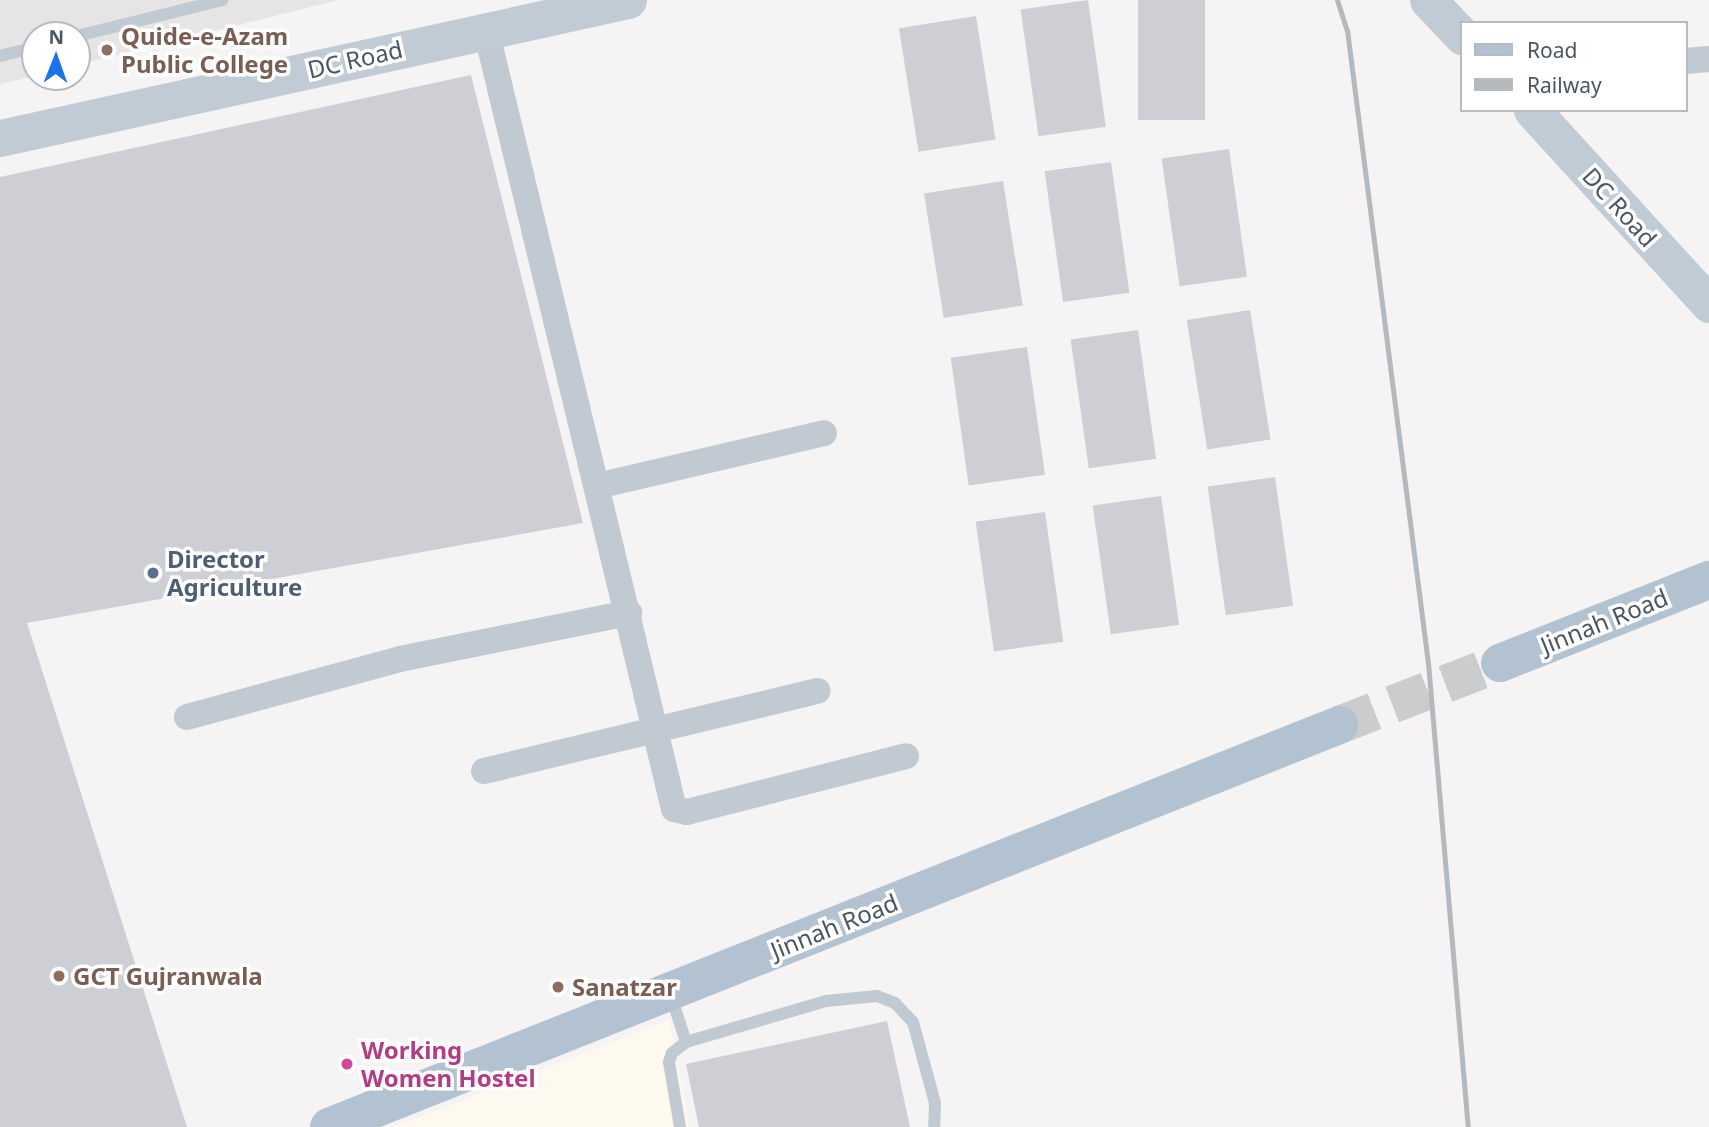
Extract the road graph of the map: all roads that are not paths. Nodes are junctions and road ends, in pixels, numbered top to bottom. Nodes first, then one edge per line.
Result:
1 (223, 0) edge
2 (628, 0) edge
3 (1428, 0) edge
4 (486, 30) junction
5 (91, 33) edge
6 (1460, 34) edge
7 (21, 51) edge
8 (0, 56) edge
9 (1709, 59) edge
10 (1688, 61) edge
11 (1534, 112) edge
12 (0, 138) edge
13 (1709, 304) edge
14 (824, 433) dead end
15 (597, 486) junction
16 (1709, 580) edge
17 (629, 613) junction
18 (1500, 663) tunnel mouth
19 (818, 691) dead end
20 (187, 717) dead end
21 (1339, 725) tunnel mouth
22 (658, 731) junction
23 (906, 756) dead end
24 (484, 771) dead end
25 (669, 992) junction
26 (686, 1042) junction
27 (328, 1127) edge
28 (680, 1127) edge
29 (934, 1127) edge

1 - 5 lane
2 - 4 main road, DC Road
3 - 6 main road
4 - 12 main road, DC Road
4 - 15 street
7 - 8 lane
9 - 10 street
11 - 13 main road, DC Road
14 - 15 street
15 - 17 street
16 - 18 main road, Jinnah Road
17 - 20 street
17 - 22 street
19 - 22 street
21 - 25 main road, Jinnah Road
22 - 23 street
22 - 24 street
25 - 26 lane
25 - 27 main road, Jinnah Road
26 - 28 lane
26 - 29 lane

